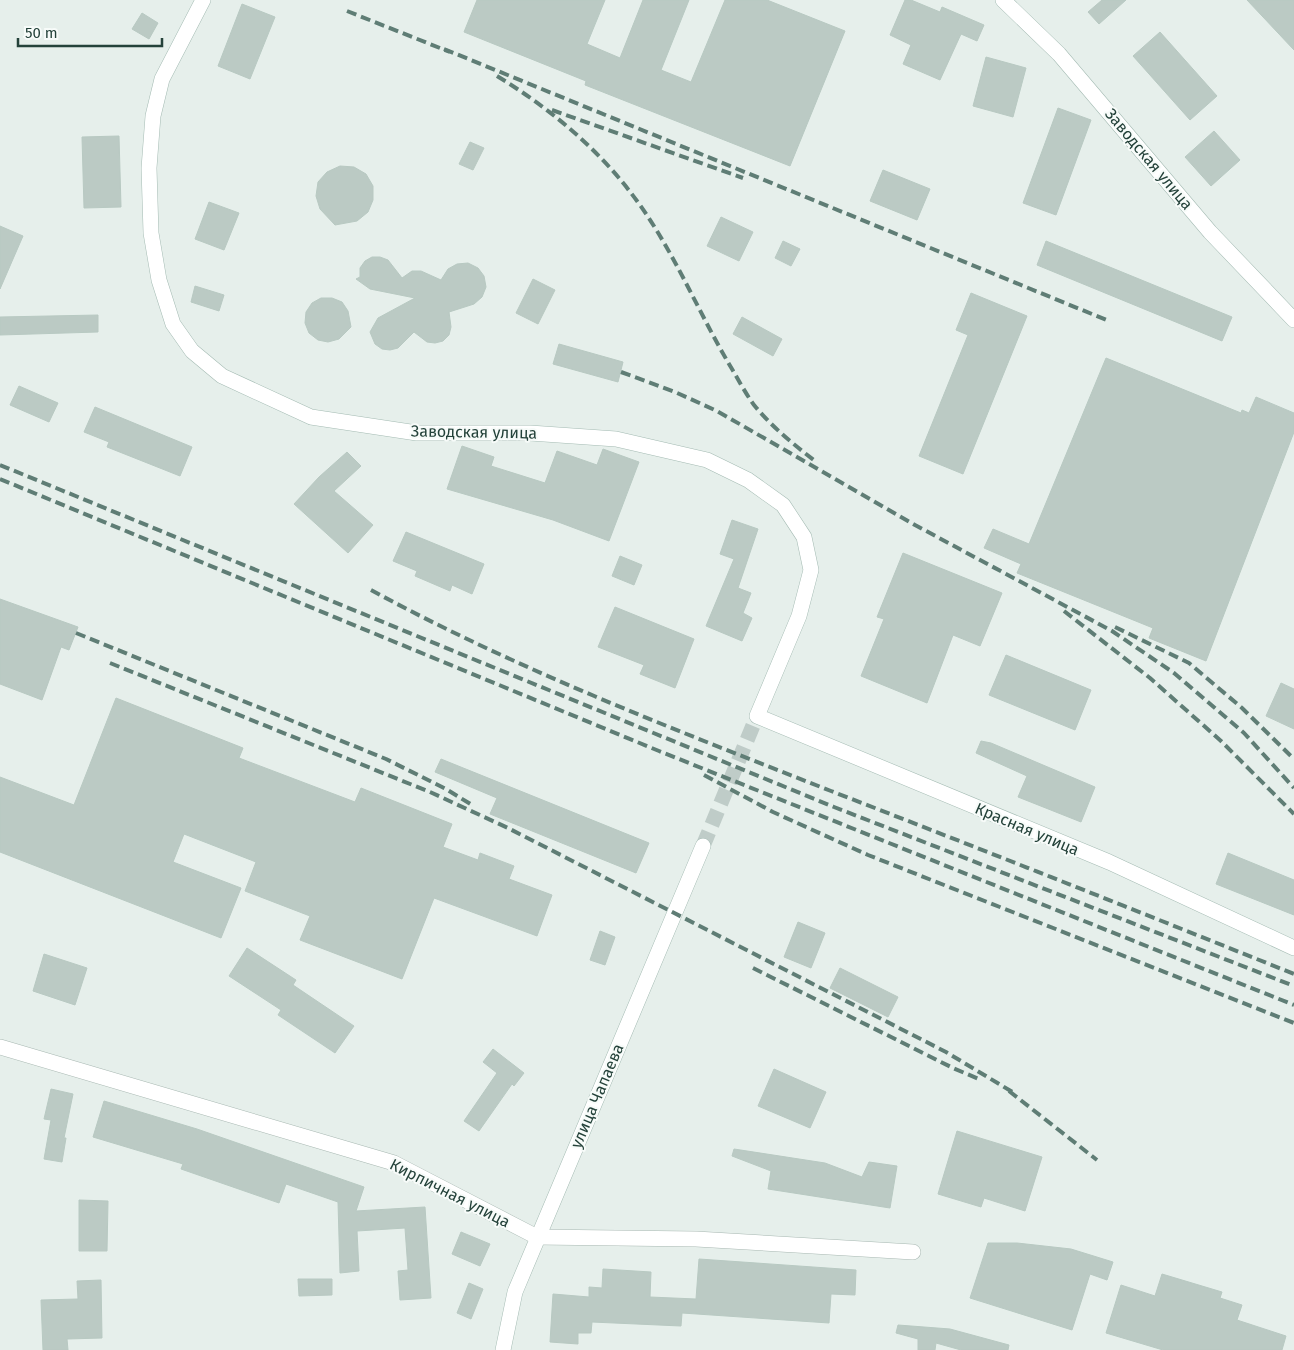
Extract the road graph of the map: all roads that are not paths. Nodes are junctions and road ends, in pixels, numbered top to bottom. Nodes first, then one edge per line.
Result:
1 (203, 0) edge
2 (1003, 0) edge
3 (1294, 320) edge
4 (757, 716) joint
5 (703, 846) tunnel mouth
6 (1294, 948) edge
7 (0, 1047) edge
8 (537, 1237) junction
9 (913, 1252) dead end
10 (503, 1350) edge

1 - 4 main road, Заводская улица
2 - 3 main road, Заводская улица
4 - 6 main road, Красная улица
5 - 8 main road, улица Чапаева
7 - 8 main road, Кирпичная улица
8 - 9 main road, Кирпичная улица
8 - 10 main road, улица Чапаева

